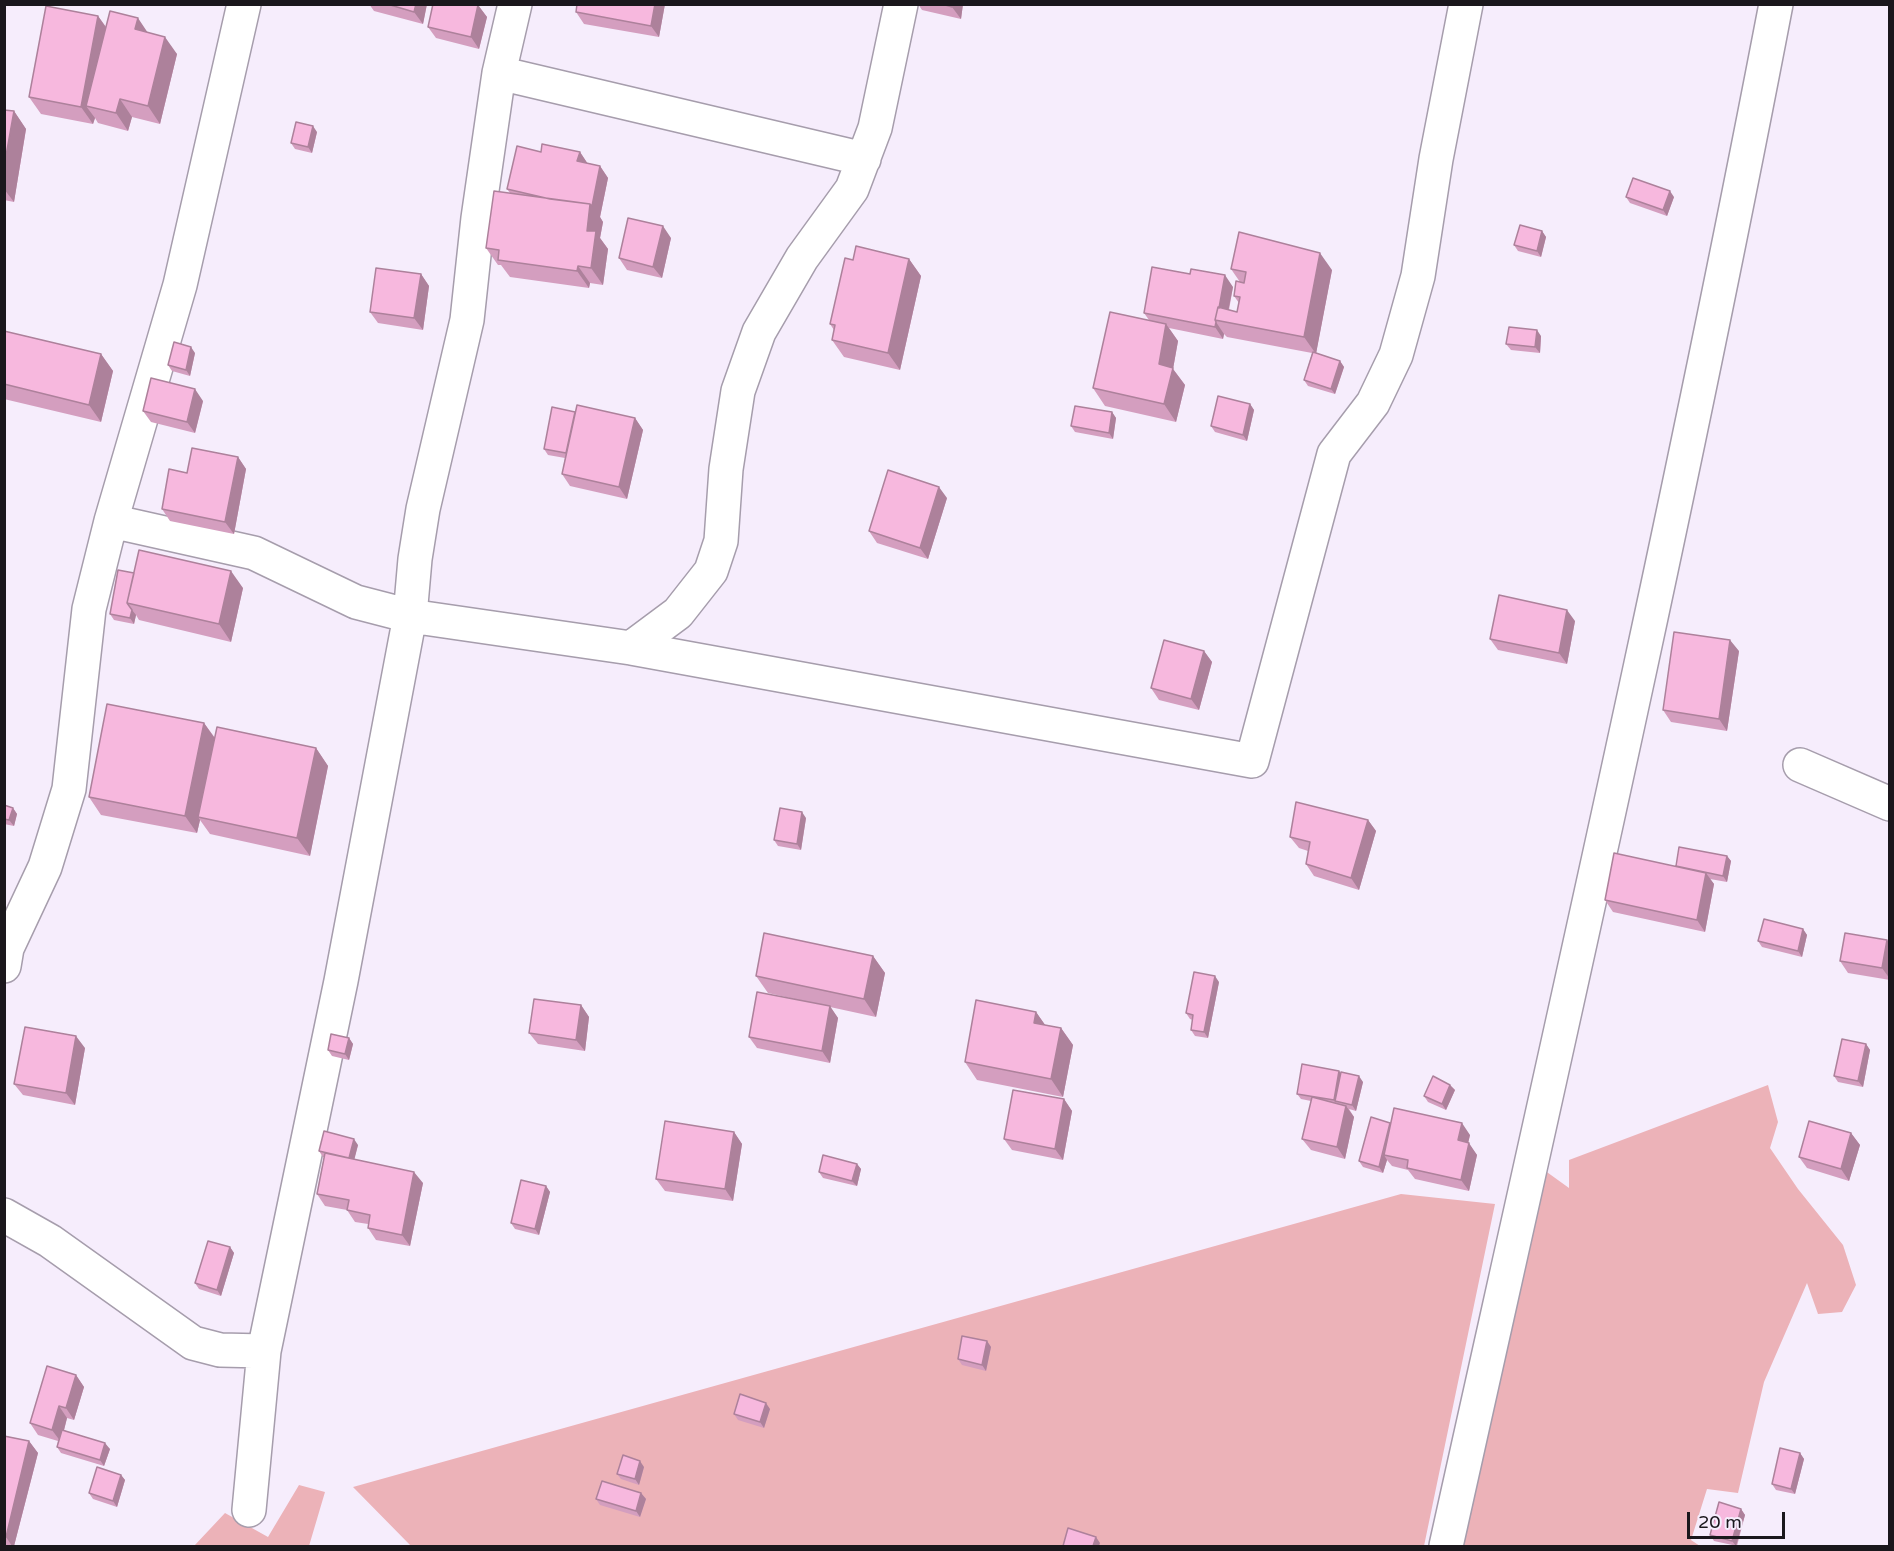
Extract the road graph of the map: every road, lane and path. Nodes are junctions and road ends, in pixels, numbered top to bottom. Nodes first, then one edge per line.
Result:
1 (244, 4) edge
2 (515, 4) edge
3 (901, 4) edge
4 (1466, 4) edge
5 (1776, 4) edge
6 (499, 73) junction
7 (864, 159) junction
8 (111, 521) junction
9 (410, 616) junction
10 (631, 648) junction
11 (1800, 765) dead end
12 (1890, 804) edge
13 (4, 966) edge
14 (4, 1215) edge
15 (264, 1352) junction
16 (249, 1510) dead end
17 (1446, 1546) edge

1 - 8 street
2 - 6 street
3 - 7 street
4 - 10 street
5 - 17 street
6 - 7 street
6 - 9 street
7 - 10 street
8 - 9 street
8 - 13 street
9 - 10 street
9 - 15 street
11 - 12 street
14 - 15 street
15 - 16 street

